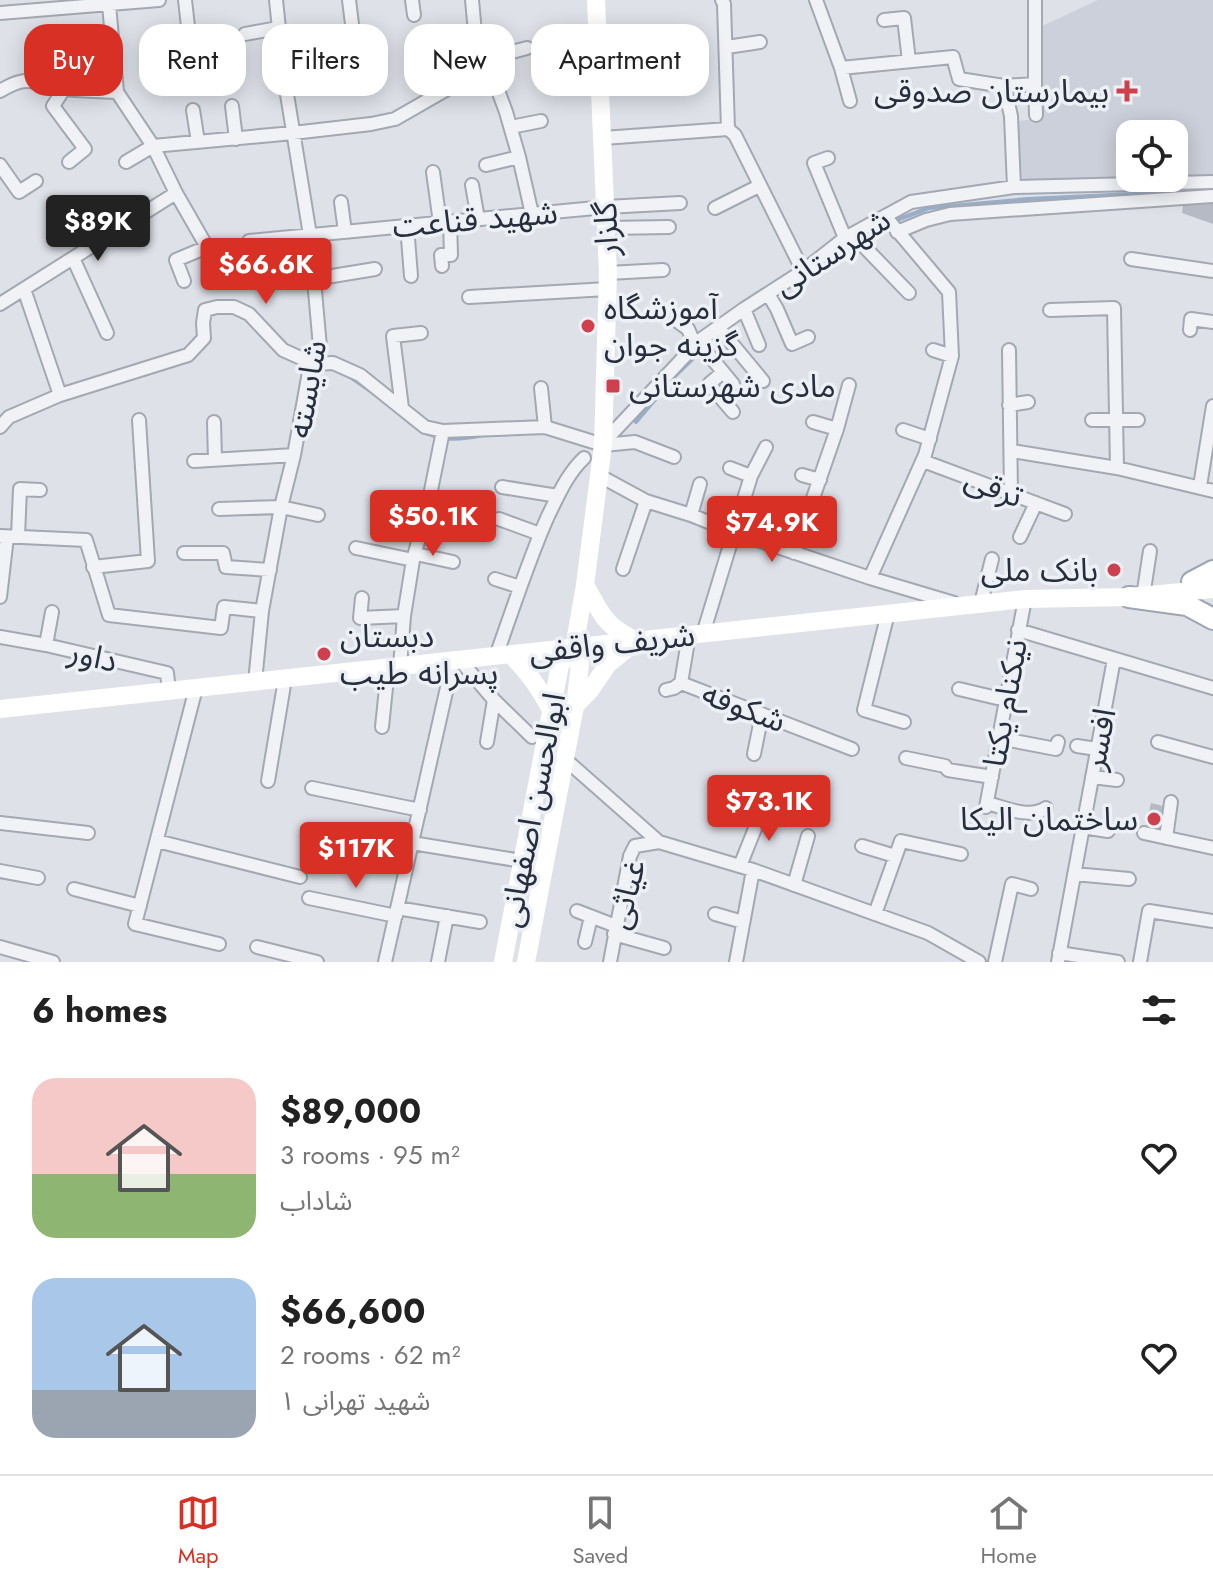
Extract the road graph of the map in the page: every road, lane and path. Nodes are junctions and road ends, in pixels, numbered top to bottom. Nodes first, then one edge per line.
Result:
1 (159, 0) edge
2 (185, 0) edge
3 (276, 0) edge
4 (349, 0) edge
5 (412, 0) edge
6 (472, 0) edge
7 (596, 0) edge
8 (722, 0) edge
9 (816, 0) edge
10 (1035, 0) edge
11 (126, 2) edge
12 (109, 5) junction
13 (3, 8) edge
14 (414, 15) dead end
15 (884, 20) dead end
16 (111, 24) edge
17 (188, 24) edge
18 (278, 24) edge
19 (352, 24) edge
20 (474, 24) edge
21 (597, 24) edge
22 (760, 42) dead end
23 (727, 47) junction
24 (527, 48) dead end
25 (515, 51) edge
26 (909, 61) junction
27 (841, 68) junction
28 (24, 80) edge
29 (1035, 84) junction
30 (1004, 86) junction
31 (0, 91) edge
32 (59, 96) edge
33 (120, 96) edge
34 (287, 96) edge
35 (435, 96) edge
36 (500, 96) edge
37 (600, 96) edge
38 (850, 101) dead end
39 (232, 106) dead end
40 (193, 110) dead end
41 (1036, 115) dead end
42 (541, 121) dead end
43 (511, 127) junction
44 (728, 129) junction
45 (293, 133) junction
46 (603, 138) junction
47 (236, 139) junction
48 (198, 142) junction
49 (153, 146) junction
50 (519, 157) junction
51 (828, 158) dead end
52 (69, 162) dead end
53 (126, 162) dead end
54 (0, 165) edge
55 (486, 165) dead end
56 (433, 172) dead end
57 (36, 181) dead end
58 (1213, 182) edge
59 (472, 185) dead end
60 (759, 186) junction
61 (1014, 187) junction
62 (176, 193) junction
63 (1213, 196) edge
64 (341, 202) dead end
65 (911, 202) junction
66 (680, 203) dead end
67 (606, 207) junction
68 (715, 208) dead end
69 (532, 214) junction
70 (885, 216) junction
71 (478, 219) junction
72 (926, 220) junction
73 (445, 222) junction
74 (407, 226) junction
75 (669, 227) dead end
76 (607, 228) junction
77 (345, 232) junction
78 (897, 232) junction
79 (310, 235) junction
80 (849, 236) junction
81 (249, 241) dead end
82 (73, 258) junction
83 (1131, 259) dead end
84 (442, 266) dead end
85 (375, 269) dead end
86 (663, 270) dead end
87 (803, 271) junction
88 (1213, 271) edge
89 (411, 276) dead end
90 (314, 279) junction
91 (184, 281) dead end
92 (608, 281) junction
93 (24, 289) junction
94 (909, 293) dead end
95 (768, 294) junction
96 (469, 297) dead end
97 (0, 304) edge
98 (744, 309) junction
99 (1050, 310) dead end
100 (677, 321) dead end
101 (1213, 322) edge
102 (719, 328) junction
103 (1190, 330) dead end
104 (107, 333) dead end
105 (421, 333) dead end
106 (808, 337) dead end
107 (697, 342) junction
108 (759, 345) dead end
109 (933, 350) dead end
110 (1009, 350) dead end
111 (952, 356) junction
112 (314, 364) junction
113 (723, 372) junction
114 (763, 381) dead end
115 (733, 384) dead end
116 (849, 385) dead end
117 (541, 388) dead end
118 (60, 395) junction
119 (1028, 402) dead end
120 (1009, 405) junction
121 (0, 406) edge
122 (1213, 406) edge
123 (402, 408) junction
124 (733, 412) dead end
125 (139, 420) dead end
126 (1092, 420) dead end
127 (1116, 420) junction
128 (1138, 420) dead end
129 (5, 422) edge
130 (214, 422) dead end
131 (813, 422) dead end
132 (545, 427) junction
133 (837, 429) junction
134 (903, 430) dead end
135 (443, 431) junction
136 (930, 439) junction
137 (603, 444) junction
138 (766, 447) dead end
139 (1012, 451) junction
140 (294, 455) junction
141 (674, 457) dead end
142 (584, 458) dead end
143 (215, 460) junction
144 (194, 461) dead end
145 (923, 461) junction
146 (730, 468) dead end
147 (1117, 468) junction
148 (802, 475) dead end
149 (600, 476) junction
150 (751, 476) junction
151 (820, 480) junction
152 (700, 484) dead end
153 (1200, 486) junction
154 (502, 487) dead end
155 (40, 490) dead end
156 (1213, 491) edge
157 (1011, 494) junction
158 (558, 496) junction
159 (143, 497) junction
160 (159, 497) dead end
161 (388, 500) dead end
162 (646, 501) junction
163 (1036, 503) junction
164 (428, 505) junction
165 (281, 507) junction
166 (219, 509) dead end
167 (1065, 514) dead end
168 (318, 515) dead end
169 (691, 515) junction
170 (499, 519) dead end
171 (733, 532) junction
172 (540, 534) junction
173 (8, 537) edge
174 (1020, 537) dead end
175 (356, 548) dead end
176 (1150, 551) dead end
177 (184, 553) dead end
178 (794, 553) junction
179 (414, 557) junction
180 (992, 559) dead end
181 (453, 562) dead end
182 (93, 567) junction
183 (623, 569) dead end
184 (270, 570) junction
185 (1213, 571) edge
186 (870, 578) junction
187 (1213, 578) edge
188 (495, 579) dead end
189 (1192, 582) junction
190 (585, 585) junction
191 (520, 587) junction
192 (1213, 589) edge
193 (1137, 594) junction
194 (0, 597) edge
195 (362, 598) dead end
196 (1025, 599) junction
197 (972, 604) junction
198 (262, 611) junction
199 (52, 612) dead end
200 (888, 613) junction
201 (404, 616) junction
202 (1213, 619) edge
203 (1018, 630) junction
204 (696, 634) junction
205 (0, 637) edge
206 (636, 641) junction
207 (46, 645) junction
208 (574, 648) junction
209 (503, 655) junction
210 (1114, 659) junction
211 (457, 660) junction
212 (394, 667) junction
213 (285, 679) junction
214 (255, 682) junction
215 (681, 683) junction
216 (196, 688) junction
217 (1213, 688) edge
218 (959, 689) dead end
219 (666, 690) dead end
220 (169, 691) junction
221 (1006, 697) junction
222 (494, 700) junction
223 (575, 706) junction
224 (0, 709) edge
225 (551, 710) junction
226 (762, 714) junction
227 (904, 722) dead end
228 (382, 727) dead end
229 (532, 737) dead end
230 (999, 738) junction
231 (487, 742) dead end
232 (1058, 742) dead end
233 (1158, 742) dead end
234 (1077, 746) dead end
235 (852, 749) dead end
236 (1097, 749) junction
237 (754, 754) dead end
238 (1213, 757) edge
239 (906, 758) dead end
240 (566, 760) junction
241 (992, 777) junction
242 (1092, 777) junction
243 (1117, 780) dead end
244 (268, 781) dead end
245 (312, 788) dead end
246 (784, 796) dead end
247 (1171, 802) dead end
248 (1046, 808) dead end
249 (420, 810) junction
250 (0, 823) edge
251 (1083, 827) junction
252 (1108, 831) dead end
253 (88, 833) dead end
254 (1144, 833) dead end
255 (808, 836) dead end
256 (1166, 838) junction
257 (157, 841) junction
258 (659, 842) junction
259 (412, 843) junction
260 (862, 846) dead end
261 (1213, 848) edge
262 (961, 854) dead end
263 (895, 856) junction
264 (522, 861) junction
265 (746, 868) junction
266 (0, 871) edge
267 (1074, 874) junction
268 (300, 877) dead end
269 (38, 878) dead end
270 (1129, 879) dead end
271 (794, 885) junction
272 (74, 889) dead end
273 (1031, 889) dead end
274 (516, 896) junction
275 (309, 898) dead end
276 (538, 898) junction
277 (140, 906) junction
278 (577, 911) dead end
279 (396, 912) junction
280 (715, 914) dead end
281 (875, 914) junction
282 (447, 916) junction
283 (591, 917) junction
284 (1213, 921) edge
285 (480, 922) dead end
286 (743, 922) junction
287 (509, 929) junction
288 (615, 930) junction
289 (530, 939) junction
290 (585, 942) dead end
291 (219, 944) dead end
292 (0, 947) edge
293 (257, 947) dead end
294 (664, 948) dead end
295 (1059, 957) edge
296 (738, 961) edge
297 (53, 962) edge
298 (317, 962) edge
299 (385, 962) edge
300 (438, 962) edge
301 (503, 962) edge
302 (526, 962) edge
303 (610, 962) edge
304 (979, 962) edge
305 (995, 962) edge
306 (1118, 962) edge
307 (1140, 962) edge

1 - 11 street
2 - 17 street
3 - 18 street, شایسته
4 - 19 street
5 - 14 street
6 - 20 street
7 - 21 main road, گلزار
8 - 23 street
9 - 27 street
10 - 29 street
11 - 12 street
12 - 13 street
12 - 16 street
15 - 26 street
22 - 23 street
23 - 44 street
24 - 25 street
26 - 27 street
26 - 30 street
27 - 38 street
28 - 31 street
29 - 30 street
29 - 41 street
30 - 61 street
32 - 52 street
33 - 49 street
34 - 45 street, شایسته
35 - 45 street
36 - 43 street
37 - 46 main road, گلزار
39 - 47 street
40 - 48 street
42 - 43 street
43 - 50 street
44 - 46 street
44 - 60 street
45 - 47 street
45 - 79 street, شایسته
46 - 67 main road, گلزار
47 - 48 street
48 - 49 street
49 - 53 street
49 - 62 street
50 - 55 street
50 - 69 street
51 - 80 street
54 - 57 street
56 - 73 street
58 - 61 street, شهرستانی
59 - 71 street
60 - 68 street
60 - 87 street
61 - 65 street, شهرستانی
62 - 82 street
62 - 91 street
63 - 72 street, شهرستانی
64 - 77 street
65 - 70 street, شهرستانی
65 - 72 street
66 - 67 street, شهید قناعت
67 - 69 street, شهید قناعت
67 - 76 main road, گلزار
69 - 71 street, شهید قناعت
70 - 78 street
70 - 80 street, شهرستانی
71 - 73 street, شهید قناعت
72 - 78 street, شهرستانی
73 - 74 street, شهید قناعت
73 - 84 street
74 - 77 street, شهید قناعت
74 - 89 street
75 - 76 street
76 - 92 main road, گلزار
77 - 79 street, شهید قناعت
78 - 111 street
79 - 81 street, شهید قناعت
79 - 90 street, شایسته
80 - 87 street, شهرستانی
80 - 94 street
82 - 93 street
82 - 104 street
83 - 88 street
85 - 90 street
86 - 92 street
87 - 95 street, شهرستانی
90 - 112 street, شایسته
92 - 96 street
92 - 137 main road, گلزار
93 - 97 street
93 - 118 street
95 - 98 street, شهرستانی
95 - 106 street
98 - 102 street, شهرستانی
98 - 108 street
99 - 127 street
100 - 107 street
101 - 103 street
102 - 107 street, شهرستانی
102 - 114 street
105 - 123 street
107 - 113 street
107 - 137 street, شهرستانی
109 - 111 street
110 - 120 street
111 - 136 street
112 - 118 street
112 - 123 street
112 - 140 street, شایسته
113 - 115 street
113 - 124 street
116 - 133 street
117 - 132 street
118 - 129 street
119 - 120 street
120 - 139 street
121 - 129 street
122 - 153 street
123 - 135 street
125 - 159 street
126 - 127 street
127 - 128 street
127 - 147 street
130 - 143 street
131 - 133 street
132 - 135 street
132 - 137 street
133 - 151 street
134 - 136 street
135 - 164 street
136 - 145 street
137 - 141 street
137 - 149 main road, گلزار
138 - 150 street, شکوفه
139 - 147 street
139 - 157 street
140 - 143 street
140 - 165 street, شایسته
142 - 158 street
143 - 144 street
145 - 157 street, ترقی
145 - 186 street
146 - 150 street
147 - 153 street
148 - 151 street
149 - 162 street
149 - 190 main road, گلزار
150 - 171 street, شکوفه
151 - 178 street
152 - 169 street
153 - 156 street
154 - 158 street
155 - 173 street
157 - 163 street, ترقی
158 - 172 street
159 - 160 street
159 - 182 street
161 - 164 street
162 - 169 street
162 - 183 street
163 - 167 street, ترقی
163 - 174 street
164 - 179 street
165 - 166 street
165 - 168 street
165 - 184 street, شایسته
169 - 171 street
170 - 172 street
171 - 178 street
171 - 204 street, شکوفه
172 - 191 street
173 - 182 street
173 - 194 street
175 - 179 street
176 - 193 street
177 - 184 street
178 - 186 street
179 - 181 street
179 - 201 street
180 - 197 street
182 - 198 street
184 - 198 street, شایسته
185 - 189 main road
186 - 197 street
187 - 189 main road, شریف واقفی
188 - 191 street
189 - 193 main road, شریف واقفی
190 - 206 main road
190 - 208 main road, گلزار
191 - 209 street
192 - 193 main road, شریف واقفی
193 - 196 main road, شریف واقفی
193 - 202 main road
195 - 201 street
196 - 197 main road, شریف واقفی
196 - 203 street, نیکنام یکتا
197 - 200 main road, شریف واقفی
198 - 214 street, شایسته
199 - 207 street
200 - 204 main road, شریف واقفی
200 - 227 street
201 - 212 street
203 - 210 street
203 - 221 street, نیکنام یکتا
204 - 206 main road, شریف واقفی
204 - 215 street, شکوفه
205 - 207 street, داور
206 - 208 main road, شریف واقفی
206 - 223 main road
207 - 220 street, داور
208 - 209 main road, شریف واقفی
208 - 223 main road, ابوالحسن اصفهانی
208 - 225 main road, ابوالحسن اصفهانی
209 - 211 main road, شریف واقفی
209 - 225 main road
210 - 217 street
210 - 236 street, افسر
211 - 212 main road, شریف واقفی
211 - 222 street
211 - 249 street
212 - 213 main road, شریف واقفی
212 - 228 street
213 - 214 main road, شریف واقفی
213 - 244 street
214 - 216 main road, شریف واقفی
215 - 219 street
215 - 226 street, شکوفه
216 - 220 main road, شریف واقفی
216 - 257 street
218 - 221 street
220 - 224 main road, شریف واقفی
221 - 230 street, نیکنام یکتا
222 - 229 street
222 - 231 street
223 - 240 main road, ابوالحسن اصفهانی
225 - 264 main road, ابوالحسن اصفهانی
226 - 235 street, شکوفه
226 - 237 street
230 - 232 street
230 - 241 street, نیکنام یکتا
233 - 238 street
234 - 236 street
236 - 242 street, افسر
239 - 241 street
240 - 258 street
240 - 276 main road, ابوالحسن اصفهانی
241 - 248 street, نیکنام یکتا
242 - 243 street
242 - 251 street, افسر
245 - 249 street
246 - 265 street
247 - 256 street
249 - 259 street
250 - 253 street
251 - 252 street
251 - 267 street, افسر
254 - 256 street
255 - 271 street
256 - 261 street
257 - 268 street
257 - 277 street
258 - 265 street
258 - 288 street, غیاثی
259 - 264 street
259 - 279 street
260 - 263 street
262 - 263 street
263 - 281 street
264 - 274 main road, ابوالحسن اصفهانی
265 - 271 street
265 - 286 street
266 - 269 street
267 - 270 street
267 - 295 street, افسر
271 - 281 street
272 - 277 street
273 - 305 street
274 - 276 main road
274 - 287 main road, ابوالحسن اصفهانی
275 - 279 street
276 - 289 main road, ابوالحسن اصفهانی
277 - 291 street
278 - 283 street
279 - 282 street
279 - 299 street
280 - 286 street
281 - 304 street
282 - 285 street
282 - 300 street
283 - 288 street
283 - 290 street
284 - 307 street
286 - 296 street
287 - 289 main road
287 - 301 main road, ابوالحسن اصفهانی
288 - 294 street
288 - 303 street, غیاثی
289 - 302 main road, ابوالحسن اصفهانی
292 - 297 street
293 - 298 street
295 - 306 street

